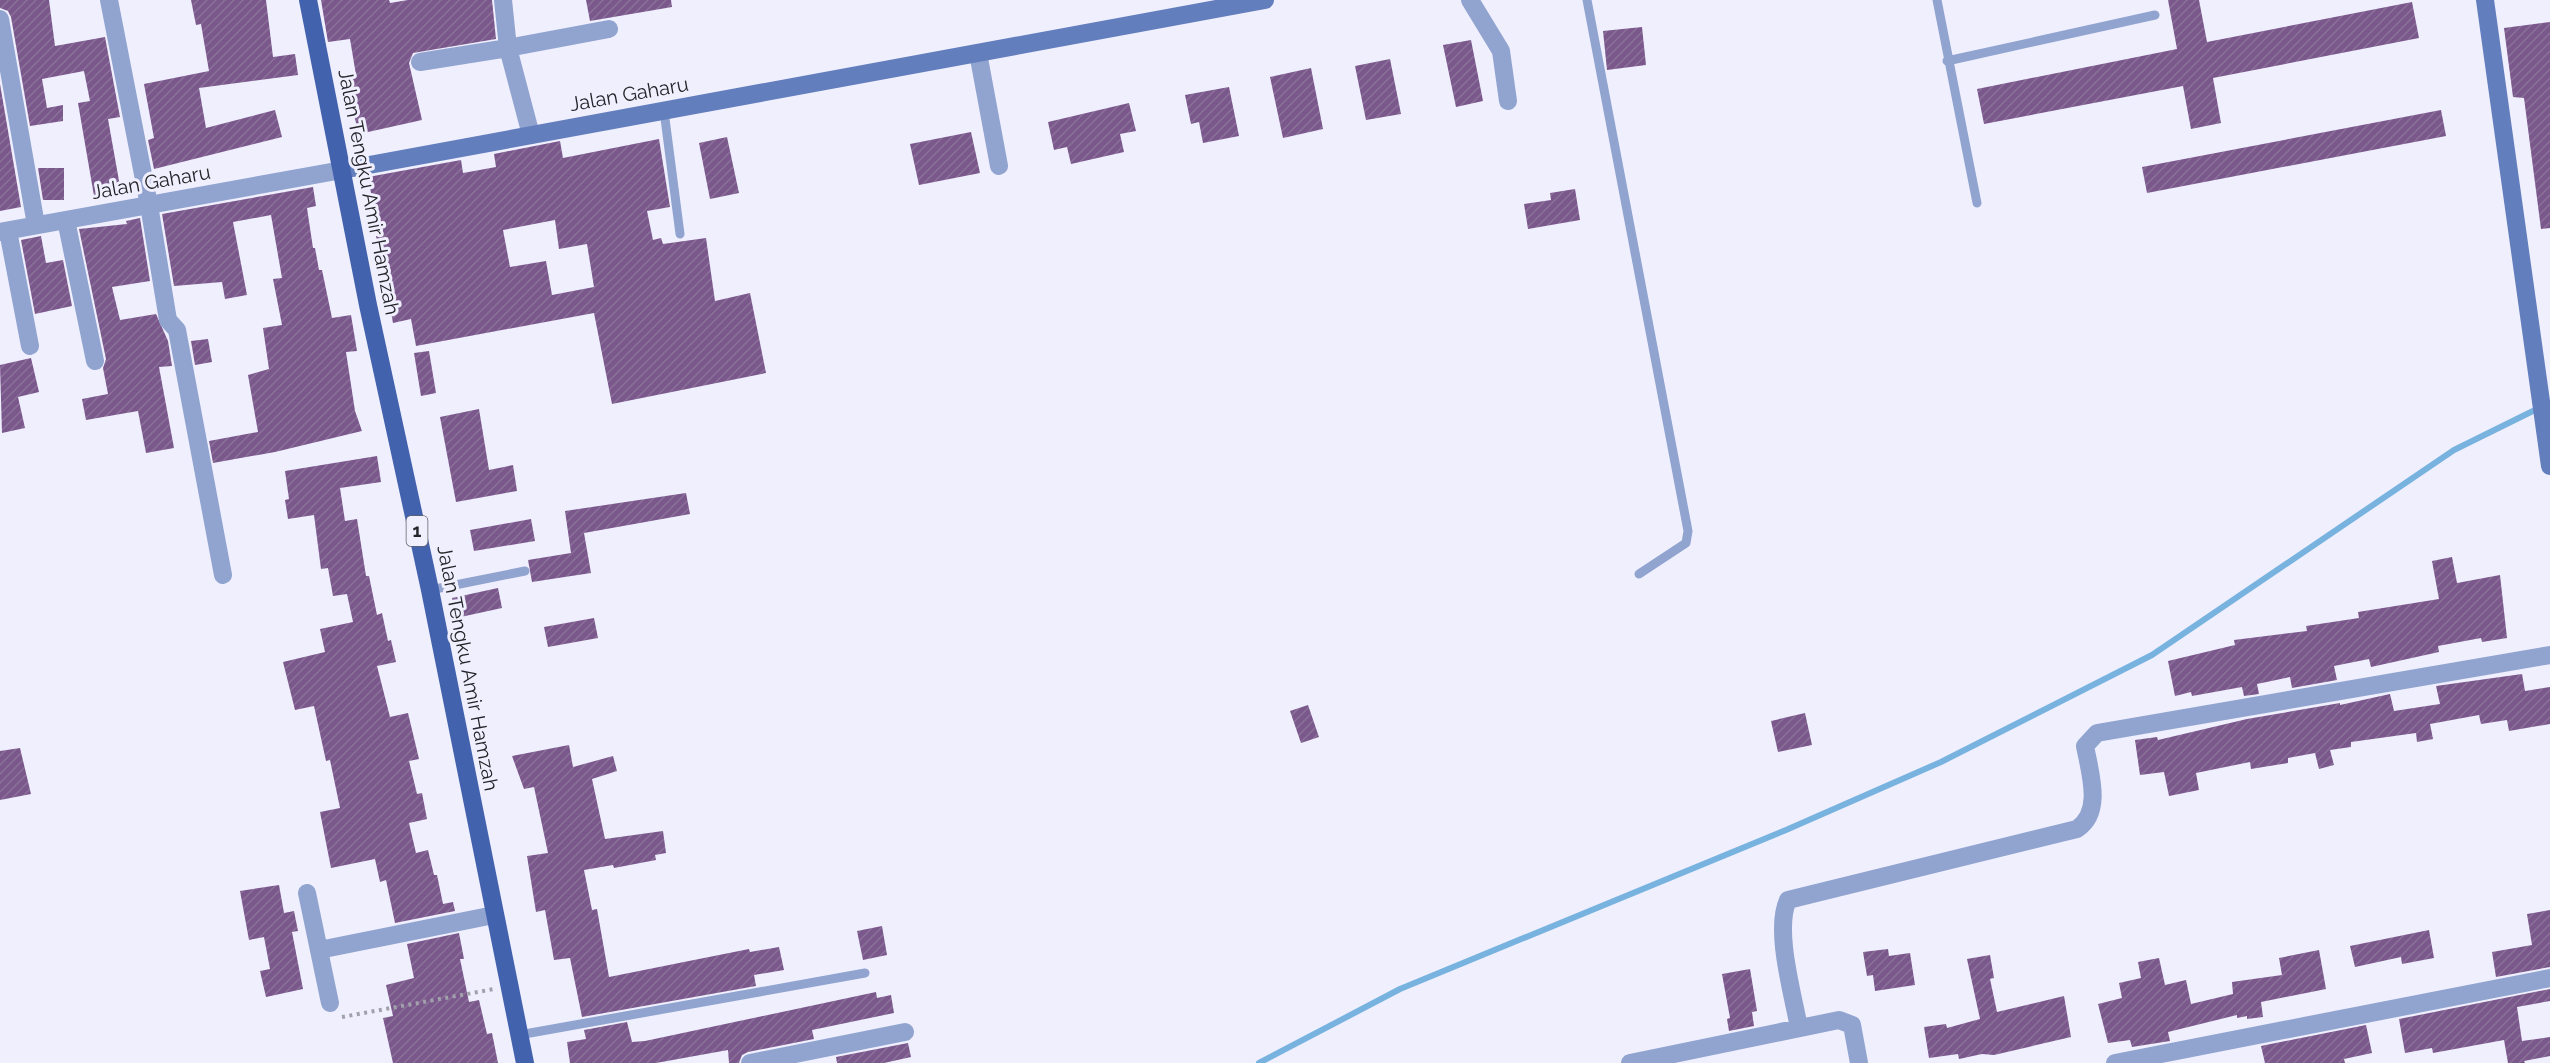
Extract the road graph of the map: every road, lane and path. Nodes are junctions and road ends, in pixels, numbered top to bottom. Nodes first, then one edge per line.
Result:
1 (109, 0) edge
2 (308, 0) edge
3 (503, 0) edge
4 (1265, 0) edge
5 (1470, 0) edge
6 (1587, 0) edge
7 (1937, 0) edge
8 (2485, 0) edge
9 (2155, 15) dead end
10 (0, 19) edge
11 (609, 29) dead end
12 (508, 48) junction
13 (978, 53) junction
14 (1947, 61) junction
15 (420, 62) dead end
16 (1508, 101) dead end
17 (664, 111) junction
18 (531, 135) junction
19 (999, 166) dead end
20 (342, 170) junction
21 (1977, 203) dead end
22 (149, 205) junction
23 (66, 220) junction
24 (36, 225) junction
25 (4, 231) edge
26 (680, 234) dead end
27 (30, 346) dead end
28 (95, 362) dead end
29 (2550, 466) edge
30 (525, 571) dead end
31 (1639, 574) dead end
32 (223, 576) dead end
33 (430, 590) junction
34 (2550, 655) edge
35 (307, 893) dead end
36 (494, 915) junction
37 (319, 950) junction
38 (865, 974) dead end
39 (2550, 978) edge
40 (509, 986) junction
41 (330, 1004) joint
42 (1799, 1028) junction
43 (905, 1032) dead end
44 (519, 1035) junction
45 (2122, 1062) edge
46 (525, 1063) edge
47 (750, 1063) edge
48 (1630, 1063) edge
49 (1859, 1063) edge

1 - 22 street
2 - 20 main road, Jalan Tengku Amir Hamzah / 1
3 - 12 street
4 - 13 street, Jalan Gaharu
5 - 16 street
6 - 31 lane
7 - 14 lane
8 - 29 street
9 - 14 lane
10 - 24 street
11 - 12 street
12 - 15 street
12 - 18 street
13 - 17 street, Jalan Gaharu
13 - 19 street
14 - 21 lane
17 - 18 street, Jalan Gaharu
17 - 26 lane
18 - 20 street, Jalan Gaharu
20 - 22 street, Jalan Gaharu
20 - 33 main road, Jalan Tengku Amir Hamzah / 1
22 - 23 street, Jalan Gaharu
22 - 32 street
23 - 24 street, Jalan Gaharu
23 - 28 street
24 - 25 street, Jalan Gaharu
25 - 27 street
30 - 33 lane
33 - 36 main road, Jalan Tengku Amir Hamzah / 1
34 - 42 street
35 - 37 street
36 - 37 street
36 - 40 main road, Jalan Tengku Amir Hamzah / 1
37 - 41 street
38 - 44 lane
39 - 45 street
40 - 41 path
40 - 44 main road, Jalan Tengku Amir Hamzah / 1
42 - 48 street
42 - 49 street
43 - 47 street
44 - 46 main road, Jalan Tengku Amir Hamzah / 1

